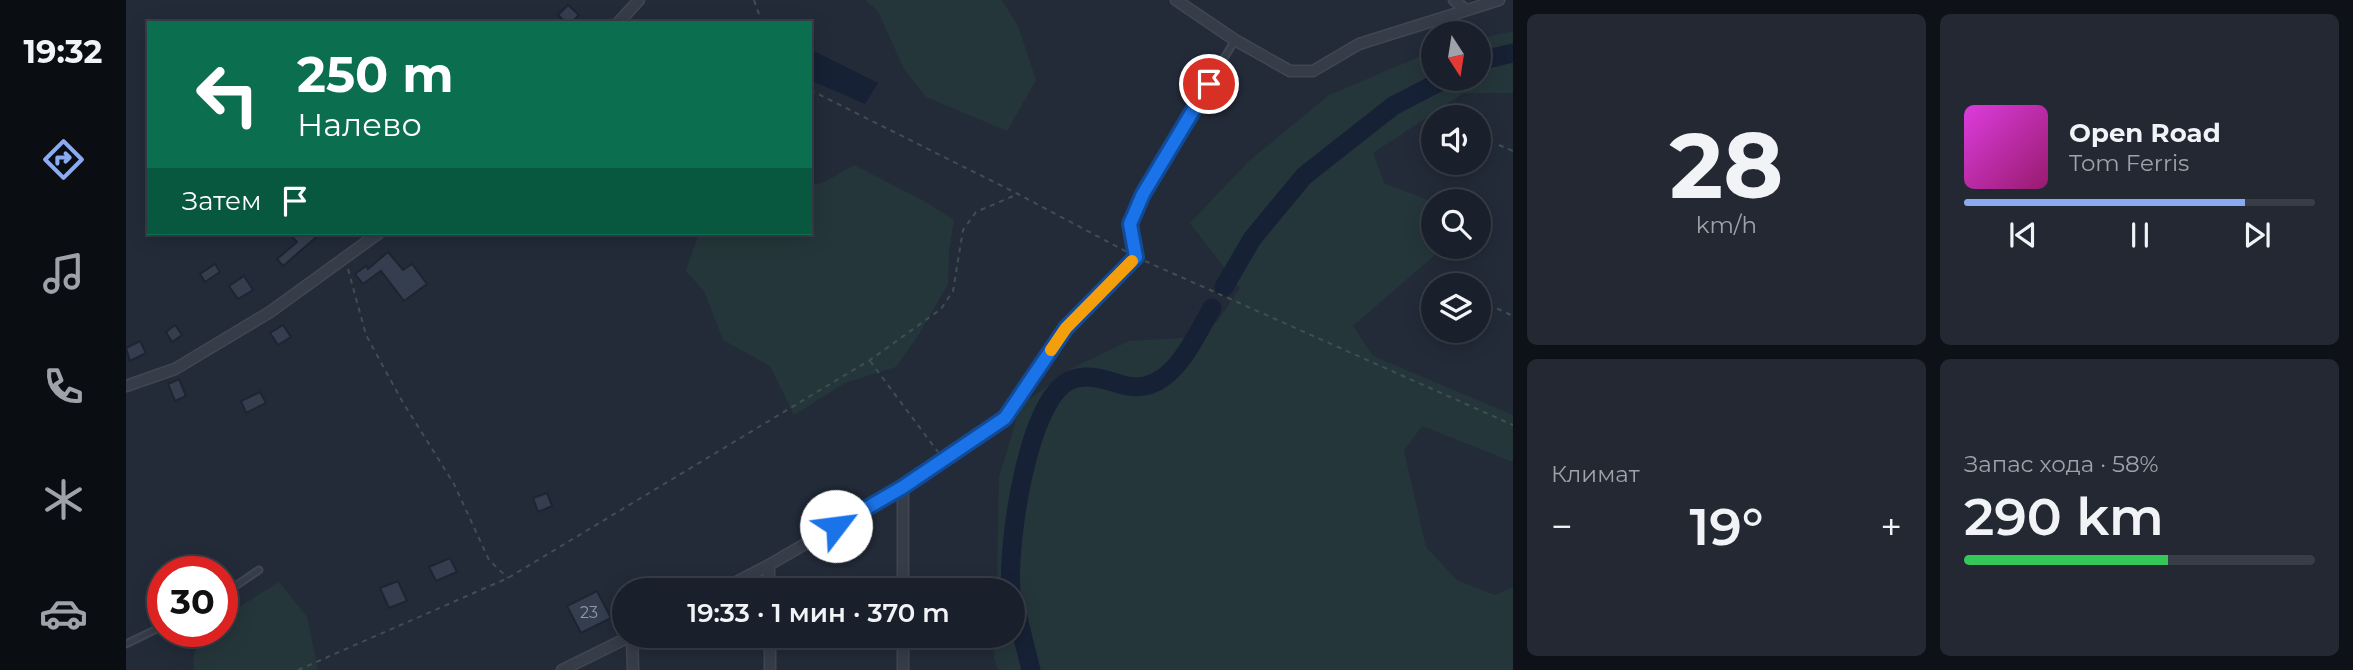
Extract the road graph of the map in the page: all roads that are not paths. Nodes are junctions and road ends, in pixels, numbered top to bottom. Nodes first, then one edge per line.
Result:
1 (639, 0) edge
2 (1176, 0) edge
3 (1454, 0) edge
4 (1499, 0) edge
5 (1466, 10) junction
6 (620, 21) edge
7 (1235, 40) junction
8 (374, 235) edge
9 (1136, 257) joint
10 (126, 386) edge
11 (903, 487) junction
12 (769, 565) junction
13 (260, 570) dead end
14 (744, 578) edge
15 (769, 578) edge
16 (903, 578) edge
17 (238, 584) edge
18 (147, 634) edge
19 (126, 644) edge
20 (612, 646) edge
21 (632, 648) edge
22 (770, 648) edge
23 (903, 648) edge
24 (562, 670) edge
25 (633, 670) edge
26 (770, 670) edge
27 (903, 670) edge

1 - 6 street
2 - 7 street
3 - 5 street
4 - 5 street
5 - 7 street
7 - 9 lane
8 - 10 street
9 - 11 street
11 - 12 street
11 - 16 street
12 - 14 street
12 - 15 street
13 - 17 lane
18 - 19 lane
20 - 24 street
21 - 25 street
22 - 26 street
23 - 27 street

